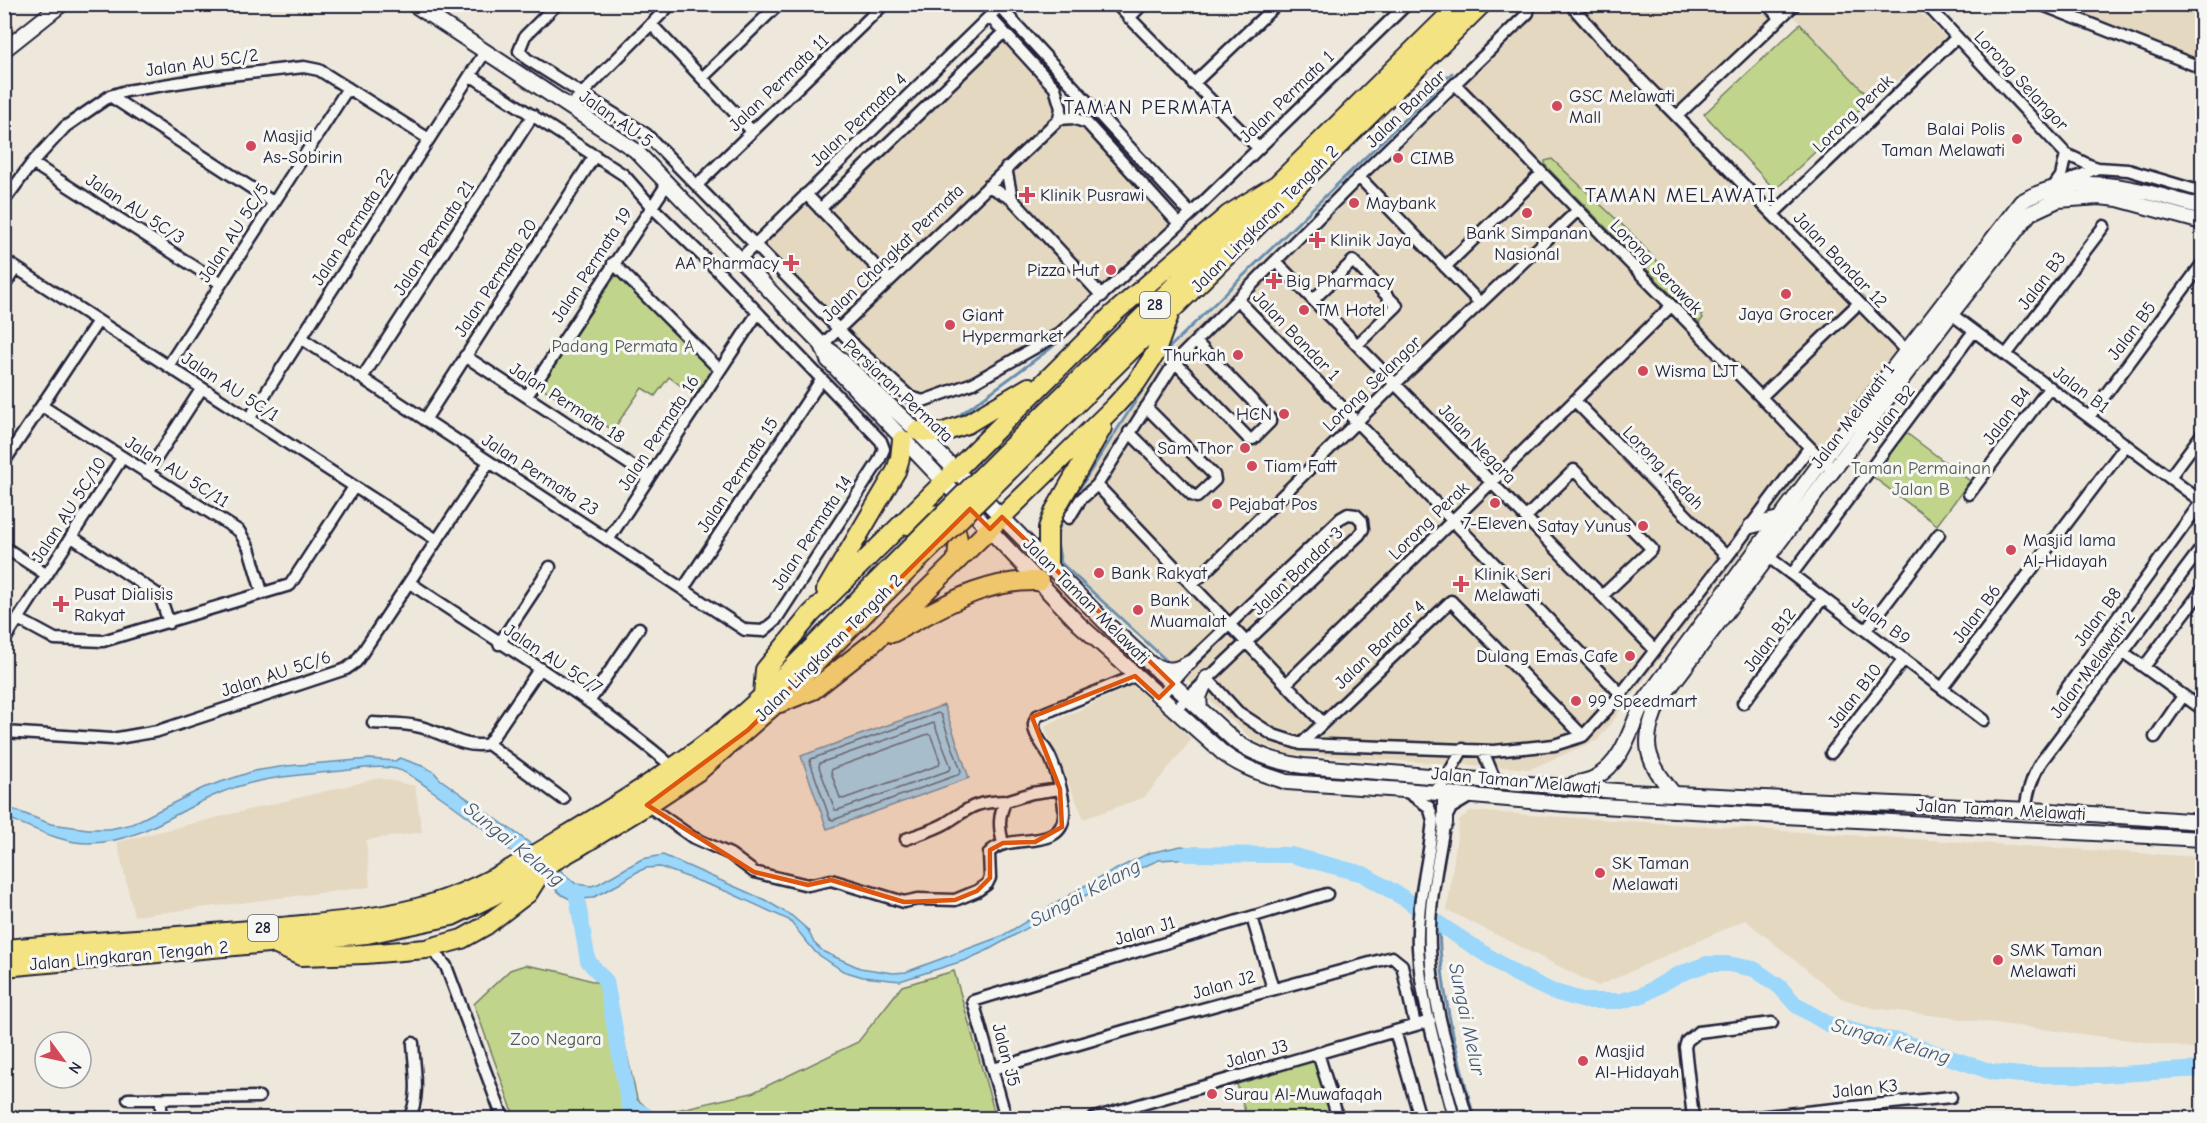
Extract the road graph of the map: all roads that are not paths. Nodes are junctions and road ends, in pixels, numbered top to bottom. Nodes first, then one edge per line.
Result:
1 (62, 4) edge
2 (413, 4) edge
3 (557, 4) edge
4 (671, 4) edge
5 (779, 4) edge
6 (884, 4) edge
7 (1116, 4) edge
8 (1143, 4) edge
9 (1277, 4) edge
10 (1407, 4) edge
11 (1460, 4) edge
12 (1482, 4) edge
13 (1529, 4) edge
14 (1563, 4) edge
15 (1570, 4) edge
16 (1767, 4) edge
17 (1795, 4) edge
18 (1926, 4) edge
19 (2040, 4) edge
20 (1001, 6) edge
21 (1937, 9) edge
22 (990, 17) junction
23 (1129, 18) junction
24 (1780, 18) junction
25 (651, 24) junction
26 (1004, 32) junction
27 (1957, 37) junction
28 (1600, 38) junction
29 (4, 50) edge
30 (485, 52) junction
31 (2202, 68) edge
32 (470, 75) junction
33 (702, 78) junction
34 (1193, 84) junction
35 (1455, 84) junction
36 (348, 88) junction
37 (583, 92) junction
38 (110, 96) junction
39 (569, 107) junction
40 (533, 116) junction
41 (1677, 116) junction
42 (1059, 119) junction
43 (752, 131) junction
44 (429, 139) junction
45 (1258, 148) junction
46 (2066, 154) junction
47 (595, 155) junction
48 (32, 163) junction
49 (1006, 168) junction
50 (2098, 168) junction
51 (1542, 173) junction
52 (1359, 177) junction
53 (668, 184) junction
54 (697, 185) junction
55 (1276, 185) junction
56 (988, 186) junction
57 (2184, 186) junction
58 (2053, 188) junction
59 (2202, 192) edge
60 (806, 194) junction
61 (1012, 199) junction
62 (4, 201) edge
63 (273, 202) junction
64 (651, 206) junction
65 (2200, 206) edge
66 (820, 209) junction
67 (1578, 210) junction
68 (1191, 214) junction
69 (1773, 214) junction
70 (2202, 222) edge
71 (1179, 224) junction
72 (2104, 226) dead end
73 (754, 244) junction
74 (4, 260) edge
75 (738, 260) junction
76 (1276, 262) junction
77 (613, 263) junction
78 (2202, 264) edge
79 (1445, 267) junction
80 (16, 268) junction
81 (889, 280) junction
82 (220, 283) junction
83 (4, 286) edge
84 (1102, 296) junction
85 (1238, 299) junction
86 (1313, 300) junction
87 (1480, 303) junction
88 (1859, 303) junction
89 (1671, 306) junction
90 (1946, 310) junction
91 (1171, 311) junction
92 (757, 314) junction
93 (98, 321) junction
94 (839, 329) junction
95 (1974, 331) junction
96 (301, 338) junction
97 (1196, 342) junction
98 (822, 345) junction
99 (1357, 345) junction
100 (1906, 351) junction
101 (2006, 355) junction
102 (465, 356) junction
103 (1916, 361) junction
104 (1175, 362) junction
105 (168, 366) junction
106 (720, 370) junction
107 (1056, 370) junction
108 (362, 378) junction
109 (821, 380) junction
110 (1395, 384) junction
111 (2049, 387) junction
112 (202, 388) junction
113 (527, 396) junction
114 (1761, 397) junction
115 (1575, 401) junction
116 (42, 406) junction
117 (1115, 406) junction
118 (1146, 406) junction
119 (2089, 417) junction
120 (249, 419) junction
121 (425, 420) junction
122 (1356, 421) junction
123 (1000, 426) junction
124 (1040, 430) junction
125 (1129, 432) junction
126 (2202, 434) edge
127 (910, 435) junction
128 (2126, 445) junction
129 (1809, 447) junction
130 (122, 458) junction
131 (1822, 461) junction
132 (4, 462) edge
133 (489, 462) junction
134 (1047, 472) junction
135 (1834, 472) junction
136 (147, 473) junction
137 (950, 476) junction
138 (650, 477) junction
139 (2170, 477) junction
140 (1492, 483) junction
141 (1097, 484) junction
142 (354, 487) junction
143 (1969, 494) dead end
144 (2202, 501) edge
145 (1526, 517) junction
146 (1069, 518) dead end
147 (1779, 519) junction
148 (1453, 521) junction
149 (996, 523) junction
150 (1751, 526) junction
151 (1939, 534) dead end
152 (889, 536) junction
153 (72, 537) junction
154 (437, 540) junction
155 (608, 540) junction
156 (4, 547) edge
157 (2202, 547) edge
158 (1757, 548) junction
159 (1727, 557) junction
160 (1769, 557) junction
161 (956, 562) junction
162 (1048, 564) junction
163 (550, 567) dead end
164 (1792, 574) junction
165 (47, 575) junction
166 (1039, 581) junction
167 (410, 584) junction
168 (1192, 585) junction
169 (683, 589) junction
170 (2202, 590) edge
171 (262, 592) junction
172 (1602, 596) junction
173 (1822, 598) junction
174 (811, 614) junction
175 (18, 619) junction
176 (169, 623) junction
177 (1230, 624) junction
178 (639, 628) dead end
179 (763, 630) joint
180 (1866, 630) junction
181 (4, 641) edge
182 (874, 642) junction
183 (1247, 642) junction
184 (499, 644) junction
185 (1655, 650) junction
186 (2123, 652) junction
187 (1904, 659) junction
188 (1189, 663) junction
189 (1151, 664) junction
190 (2144, 667) junction
191 (540, 668) junction
192 (1135, 676) junction
193 (1207, 678) junction
194 (1173, 684) junction
195 (1287, 684) junction
196 (1942, 688) junction
197 (2063, 693) dead end
198 (1621, 694) junction
199 (2183, 696) junction
200 (1187, 697) junction
201 (1159, 698) junction
202 (768, 700) junction
203 (589, 702) junction
204 (1743, 703) dead end
205 (1200, 708) junction
206 (2202, 709) edge
207 (1174, 711) junction
208 (1984, 720) dead end
209 (373, 723) dead end
210 (1323, 723) junction
211 (4, 732) edge
212 (1582, 736) junction
213 (2155, 737) dead end
214 (488, 744) junction
215 (1301, 744) junction
216 (1463, 749) junction
217 (1483, 751) junction
218 (1831, 753) dead end
219 (674, 768) junction
220 (1429, 776) junction
221 (1446, 778) junction
222 (1495, 780) junction
223 (1563, 787) junction
224 (1060, 789) junction
225 (1403, 790) junction
226 (1444, 794) junction
227 (1674, 794) junction
228 (1471, 796) junction
229 (563, 798) dead end
230 (1006, 801) junction
231 (647, 805) junction
232 (2025, 810) junction
233 (2202, 822) edge
234 (1444, 824) junction
235 (906, 839) dead end
236 (2202, 839) edge
237 (1003, 843) junction
238 (521, 880) junction
239 (1327, 894) dead end
240 (1252, 916) junction
241 (462, 939) junction
242 (273, 944) junction
243 (1424, 947) junction
244 (4, 949) edge
245 (426, 949) junction
246 (446, 966) junction
247 (4, 967) edge
248 (1273, 989) junction
249 (973, 1001) joint
250 (1430, 1021) junction
251 (1772, 1023) dead end
252 (1415, 1025) junction
253 (1395, 1031) junction
254 (413, 1043) dead end
255 (1318, 1053) junction
256 (993, 1069) junction
257 (259, 1097) dead end
258 (1951, 1097) dead end
259 (128, 1099) dead end
260 (161, 1099) junction
261 (161, 1119) edge
262 (409, 1119) edge
263 (503, 1119) edge
264 (1006, 1119) edge
265 (1094, 1119) edge
266 (1338, 1119) edge
267 (1420, 1119) edge
268 (1454, 1119) edge
269 (1467, 1119) edge
270 (1693, 1119) edge
271 (1747, 1119) edge

1 - 29 main road
2 - 30 main road, Jalan AU 5
3 - 37 street, Persiaran Permata
4 - 25 street
5 - 33 street
6 - 43 street, Jalan Permata 11
7 - 23 street
8 - 23 street
9 - 34 street
10 - 45 street, Jalan Permata 1
11 - 55 highway, Jalan Lingkaran Tengah 2 / 28
12 - 91 highway, Jalan Lingkaran Tengah 2 / 28
13 - 35 street, Jalan Bandar
14 - 28 street
15 - 28 street
16 - 24 street
17 - 24 street
18 - 21 street, Lorong Selangor
19 - 31 street
20 - 22 street, Jalan Permata 4
20 - 68 street
21 - 27 street, Lorong Selangor
22 - 26 street
22 - 60 street, Jalan Permata 4
23 - 34 street
24 - 41 street
25 - 33 street
25 - 37 street
26 - 42 street
26 - 66 street
27 - 46 street, Lorong Selangor
27 - 69 street, Lorong Perak
28 - 41 street, Jalan Bandar 12
30 - 32 street, Jalan Permata 22
30 - 39 main road, Jalan AU 5
32 - 40 street
32 - 44 street, Jalan Permata 22
33 - 43 street
34 - 45 street
35 - 51 street, Lorong Serawak
35 - 52 street, Jalan Bandar
36 - 38 street, Jalan AU 5C/2
36 - 44 street, Jalan AU 5C/2
36 - 63 street, Jalan AU 5C/5
37 - 39 street
37 - 54 street, Persiaran Permata
38 - 48 street, Jalan AU 5C/2
38 - 63 street
39 - 53 main road, Jalan AU 5
40 - 47 street
40 - 108 street, Jalan Permata 21
41 - 69 street, Jalan Bandar 12
42 - 49 street, Jalan Changkat Permata
42 - 71 street
43 - 54 street, Jalan Permata 11
44 - 96 street, Jalan Permata 22
45 - 68 street, Jalan Permata 1
46 - 50 street, Lorong Selangor
46 - 58 street, Lorong Selangor
47 - 64 street
47 - 102 street, Jalan Permata 20
48 - 62 street, Jalan AU 5C/2
48 - 82 street, Jalan AU 5C/3
49 - 56 street, Jalan Changkat Permata
49 - 61 street
50 - 57 street
50 - 58 street
51 - 67 street, Lorong Serawak
51 - 79 street
52 - 76 street, Jalan Bandar
52 - 79 street
53 - 64 street, Jalan Permata 19
53 - 75 main road, Jalan AU 5
54 - 73 street, Persiaran Permata
55 - 107 highway
55 - 124 highway, Jalan Lingkaran Tengah 2 / 28
56 - 61 street, Jalan Changkat Permata
56 - 81 street, Jalan Changkat Permata
57 - 59 street
57 - 65 street
58 - 65 main road, Jalan Melawati 1
58 - 90 main road, Jalan Melawati 1
60 - 66 street
60 - 73 street, Jalan Permata 4
61 - 84 street, Jalan Changkat Permata
63 - 82 street, Jalan AU 5C/5
64 - 77 street, Jalan Permata 19
64 - 92 street
66 - 81 street
67 - 87 street, Lorong Selangor
67 - 89 street, Lorong Serawak
68 - 71 street, Jalan Permata 1
69 - 88 street, Jalan Bandar 12
70 - 90 main road, Jalan Melawati 1
71 - 84 street, Jalan Permata 1
72 - 101 street, Jalan B3
73 - 75 street, Jalan Permata 4
73 - 94 street, Persiaran Permata
74 - 80 street, Jalan AU 5C/1
75 - 98 main road, Jalan AU 5
76 - 85 street, Jalan Bandar
76 - 86 street, Jalan Negara
77 - 106 street
77 - 113 street, Jalan Permata 19
78 - 119 street, Jalan B5
79 - 87 street
80 - 83 street
80 - 93 street, Jalan AU 5C/1
81 - 94 street, Jalan Changkat Permata
82 - 105 street, Jalan AU 5C/5
84 - 94 street, Persiaran Permata
85 - 97 street, Jalan Bandar
85 - 122 street, Jalan Bandar 1
86 - 99 street, Jalan Negara
86 - 99 street
87 - 110 street, Lorong Selangor
88 - 100 street, Jalan Bandar 12
88 - 114 street
89 - 114 street, Lorong Serawak
89 - 115 street, Lorong Perak
90 - 95 street, Jalan B1
90 - 100 main road, Jalan Melawati 1
90 - 103 main road, Jalan Melawati 1
91 - 117 highway
91 - 124 highway, Jalan Lingkaran Tengah 2 / 28
92 - 106 street, Jalan Permata 16
92 - 109 street
93 - 105 street, Jalan AU 5C/1
93 - 116 street
94 - 98 street, Jalan Changkat Permata
95 - 101 street, Jalan B1
95 - 164 street, Jalan B2
96 - 108 street, Jalan Permata 23
96 - 120 street, Jalan Permata 22
97 - 104 street, Jalan Bandar
97 - 104 street
98 - 127 main road, Persiaran Permata
99 - 110 street, Jalan Negara
100 - 103 street, Jalan Bandar 12
100 - 131 main road, Jalan Melawati 1
101 - 111 street, Jalan B1
102 - 113 street, Jalan Permata 18
102 - 121 street, Jalan Permata 20
103 - 135 main road, Jalan Melawati 1
104 - 118 street, Jalan Bandar
105 - 112 street, Jalan AU 5C/1
106 - 138 street, Jalan Permata 16
107 - 123 highway
107 - 127 highway
108 - 121 street, Jalan Permata 23
109 - 169 street, Jalan Permata 15
109 - 179 street, Jalan Permata 14
110 - 122 street, Lorong Selangor
110 - 140 street, Jalan Negara
111 - 119 street, Jalan B1
111 - 143 street, Jalan B4
112 - 120 street, Jalan AU 5C/1
112 - 136 street
113 - 138 street, Jalan Permata 18
114 - 129 street, Lorong Serawak
115 - 140 street, Lorong Perak
115 - 159 street, Lorong Kedah
116 - 130 street, Jalan AU 5C/11
116 - 132 street
117 - 134 highway
117 - 162 highway
118 - 125 street, Jalan Bandar
118 - 125 street
119 - 128 street, Jalan B1
120 - 142 street, Jalan AU 5C/1
121 - 133 street, Jalan Permata 23
122 - 148 street, Jalan Bandar 1
122 - 168 street, Lorong Selangor
123 - 134 highway
123 - 137 highway
124 - 202 highway, Jalan Lingkaran Tengah 2 / 28, bridge
125 - 141 street, Jalan Bandar
126 - 139 street
127 - 137 main road, Persiaran Permata
127 - 174 highway
128 - 139 street, Jalan B1
128 - 196 street, Jalan B6
129 - 131 street, Lorong Serawak
129 - 150 street
130 - 136 street, Jalan AU 5C/11
130 - 153 street, Jalan AU 5C/10
131 - 135 street, Lorong Serawak
131 - 147 main road, Jalan Melawati 1
133 - 154 street, Jalan AU 5C/6
133 - 155 street, Jalan Permata 23
134 - 149 highway
135 - 160 main road, Jalan Melawati 1
136 - 171 street, Jalan AU 5C/11
137 - 149 main road, Persiaran Permata
137 - 152 highway
138 - 155 street, Jalan Permata 16
139 - 144 street, Jalan B1
140 - 145 street, Jalan Negara
140 - 148 street, Lorong Perak
141 - 146 street, Jalan Bandar
141 - 168 street
142 - 154 street, Jalan AU 5C/1
142 - 171 street
144 - 197 street, Jalan B8
145 - 172 street, Jalan Negara
145 - 172 street
147 - 150 main road
147 - 158 main road, Jalan Melawati 1
148 - 195 street, Lorong Perak
148 - 198 street, Jalan Bandar 1
149 - 161 highway
149 - 162 main road, Jalan Taman Melawati
149 - 166 main road, Jalan Taman Melawati
150 - 159 street
151 - 180 street
152 - 161 highway
152 - 174 highway
153 - 165 street, Jalan AU 5C/10
153 - 176 street
154 - 167 street, Jalan AU 5C/6
155 - 169 street, Jalan Permata 23
156 - 165 street
157 - 186 street, Jalan Melawati 2
158 - 160 street, Jalan B9
158 - 223 main road, Jalan Melawati 1
159 - 185 street
160 - 164 street, Jalan B9
160 - 227 main road, Jalan Melawati 1
161 - 182 highway
162 - 189 main road, Jalan Taman Melawati
163 - 184 street
164 - 173 street, Jalan B9
165 - 175 street, Jalan AU 5C/10
166 - 182 highway
166 - 192 main road, Jalan Taman Melawati
167 - 184 street, Jalan AU 5C/7
167 - 211 street, Jalan AU 5C/6
168 - 177 street
169 - 179 street, Jalan Permata 23
170 - 190 street
171 - 176 street
172 - 185 street, Jalan Negara
173 - 180 street, Jalan B9
173 - 204 street, Jalan B12
174 - 202 highway
175 - 176 street
175 - 181 street, Jalan AU 5C/10
177 - 183 street
177 - 183 street, Jalan Bandar 3
177 - 188 street, Jalan Bandar 3
178 - 203 street
180 - 187 street, Jalan B9
182 - 202 highway
183 - 193 street, Jalan Bandar 3
183 - 195 street
184 - 191 street, Jalan AU 5C/7
185 - 198 street
186 - 190 street
186 - 232 street, Jalan Melawati 2
187 - 196 street, Jalan B9
187 - 218 street, Jalan B10
188 - 189 main road
188 - 194 street, Jalan Bandar 3
189 - 194 main road, Jalan Taman Melawati
190 - 199 street
191 - 203 street, Jalan AU 5C/7
191 - 214 street
192 - 201 main road, Jalan Taman Melawati
192 - 224 street
193 - 200 street, Jalan Bandar 3
193 - 205 main road
193 - 215 street
194 - 200 main road, Jalan Taman Melawati
194 - 201 street, Jalan Bandar 3
195 - 210 street
196 - 208 street, Jalan B9
198 - 212 street
199 - 206 street
199 - 213 street
200 - 205 main road, Jalan Taman Melawati
200 - 207 street, Jalan Bandar 3
201 - 207 main road, Jalan Taman Melawati
202 - 219 highway, Jalan Lingkaran Tengah 2 / 28
202 - 231 highway, Jalan Lingkaran Tengah 2 / 28
203 - 219 street, Jalan AU 5C/7
205 - 220 main road, Jalan Taman Melawati
207 - 225 main road, Jalan Taman Melawati
209 - 214 street
210 - 212 street, Jalan Bandar 4
210 - 215 street, Jalan Bandar 4
212 - 217 street
214 - 229 street
215 - 216 street
216 - 217 street
216 - 221 street
217 - 222 street
219 - 238 highway, Jalan Lingkaran Tengah 2 / 28
220 - 221 main road, Jalan Taman Melawati
220 - 226 main road
221 - 222 main road, Jalan Taman Melawati
222 - 223 main road, Jalan Taman Melawati
223 - 227 main road, Jalan Taman Melawati
224 - 230 street
224 - 237 street
225 - 226 main road, Jalan Taman Melawati
225 - 243 street
226 - 228 main road, Jalan Taman Melawati
226 - 234 main road
227 - 232 main road, Jalan Taman Melawati
228 - 234 street
228 - 236 main road, Jalan Taman Melawati
230 - 235 street
230 - 237 street
231 - 237 street
231 - 238 highway, Jalan Lingkaran Tengah 2 / 28
232 - 233 main road, Jalan Taman Melawati
234 - 243 street
238 - 241 highway
238 - 242 highway, Jalan Lingkaran Tengah 2 / 28
238 - 244 highway, Jalan Lingkaran Tengah 2 / 28
239 - 240 street, Jalan J1
240 - 248 street
240 - 249 street, Jalan J1
241 - 245 highway
241 - 246 street
242 - 245 highway
242 - 247 highway, Jalan Lingkaran Tengah 2 / 28
243 - 250 street
243 - 269 street
245 - 246 street
246 - 263 street
248 - 252 street, Jalan J2
248 - 256 street, Jalan J2
249 - 256 street, Jalan J5
250 - 252 street, Jalan J3
250 - 268 street
251 - 270 street
252 - 253 street, Jalan J3
253 - 255 street, Jalan J3
253 - 267 street
254 - 262 street
255 - 265 street, Jalan J3
255 - 266 street
256 - 264 street, Jalan J5
257 - 260 street
258 - 271 street, Jalan K3
259 - 260 street
260 - 261 street

